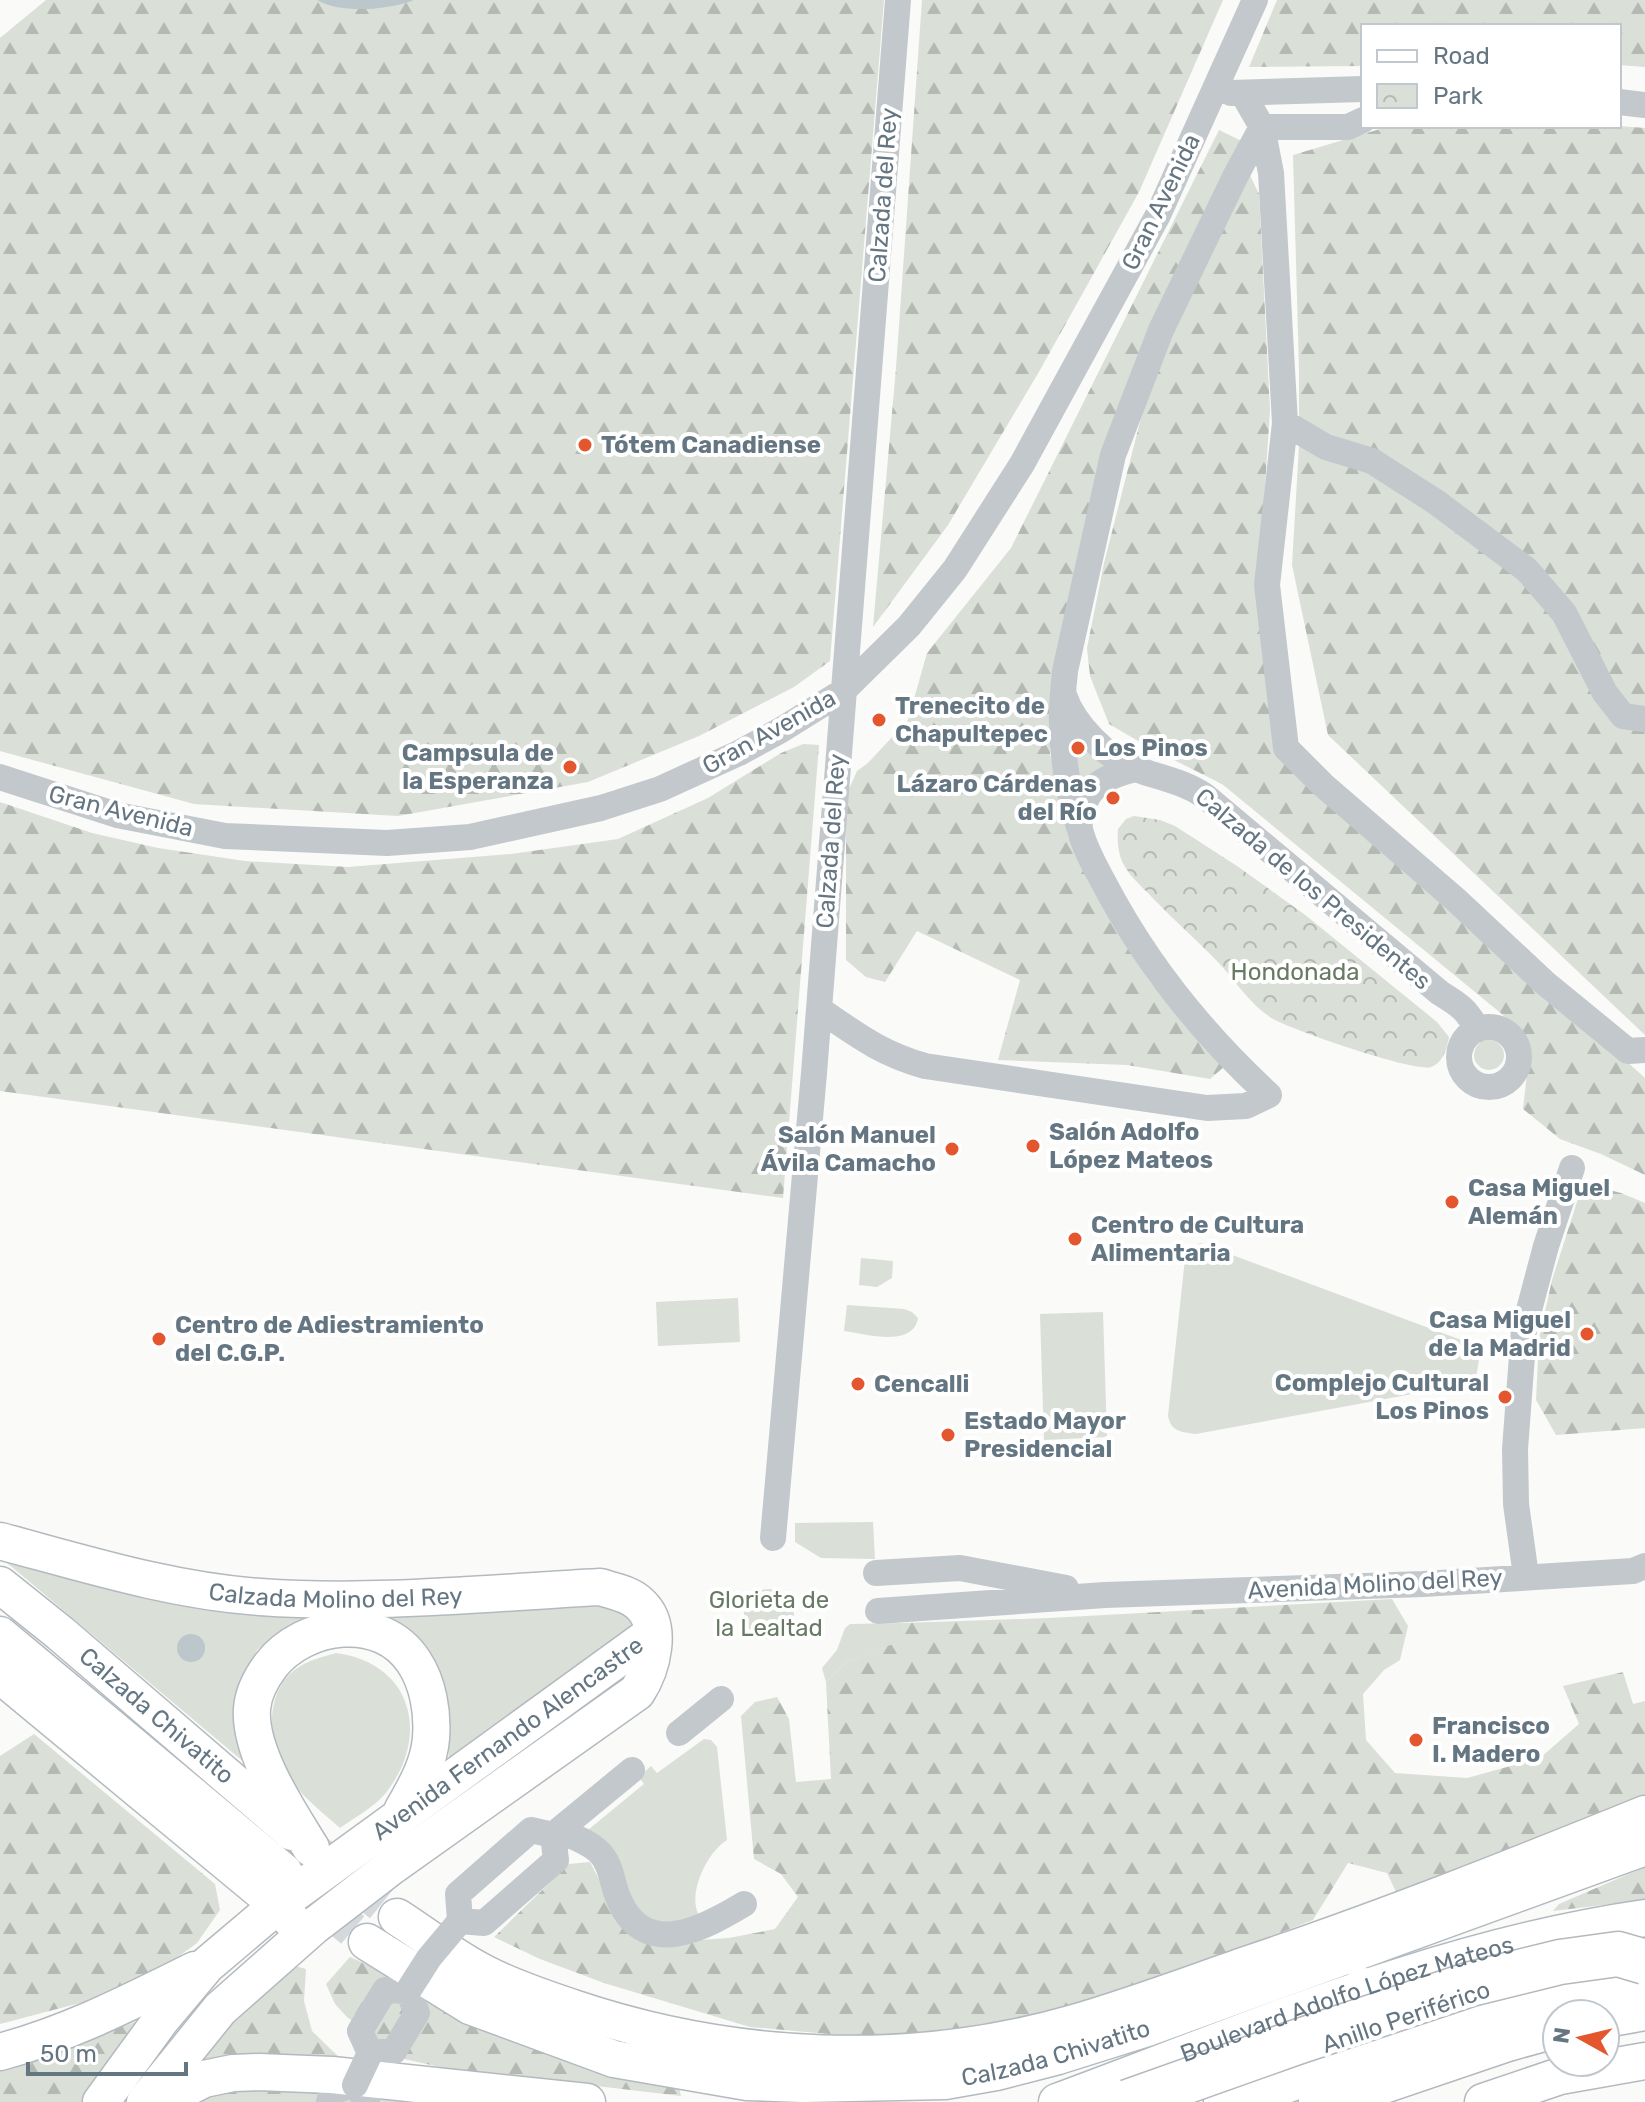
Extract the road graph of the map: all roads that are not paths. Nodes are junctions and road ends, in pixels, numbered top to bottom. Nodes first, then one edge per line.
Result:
1 (898, 0) edge
2 (1255, 0) edge
3 (1361, 89) edge
4 (1214, 92) junction
5 (1243, 94) junction
6 (1621, 102) edge
7 (1645, 105) edge
8 (1361, 121) edge
9 (1262, 127) junction
10 (1285, 423) junction
11 (842, 692) junction
12 (1063, 693) junction
13 (1645, 719) edge
14 (1135, 769) junction
15 (0, 777) edge
16 (1079, 827) junction
17 (819, 1009) junction
18 (1477, 1030) dead end
19 (1645, 1050) edge
20 (1572, 1168) dead end
21 (773, 1538) dead end
22 (0, 1541) edge
23 (1645, 1566) edge
24 (876, 1573) dead end
25 (1526, 1576) junction
26 (0, 1585) edge
27 (1105, 1595) junction
28 (878, 1611) dead end
29 (653, 1633) junction
30 (0, 1635) edge
31 (0, 1675) edge
32 (721, 1699) dead end
33 (679, 1733) dead end
34 (632, 1770) dead end
35 (1645, 1814) edge
36 (398, 1817) junction
37 (556, 1833) junction
38 (1645, 1847) edge
39 (281, 1888) junction
40 (744, 1904) dead end
41 (397, 1917) tunnel mouth
42 (1645, 1918) edge
43 (460, 1921) junction
44 (304, 1935) junction
45 (367, 1942) tunnel mouth
46 (1645, 1960) edge
47 (207, 1965) junction
48 (1645, 1974) edge
49 (1364, 1990) junction
50 (408, 1991) junction
51 (1645, 2008) edge
52 (1621, 2012) edge
53 (1645, 2015) edge
54 (1621, 2019) edge
55 (1541, 2029) edge
56 (1541, 2037) edge
57 (1645, 2038) edge
58 (1621, 2042) edge
59 (0, 2052) edge
60 (370, 2053) junction
61 (1299, 2054) junction
62 (1541, 2060) edge
63 (1645, 2061) edge
64 (857, 2084) junction
65 (361, 2094) edge
66 (101, 2102) edge
67 (145, 2102) edge
68 (159, 2102) edge
69 (329, 2102) edge
70 (587, 2102) edge
71 (813, 2102) edge
72 (1057, 2102) edge
73 (1128, 2102) edge
74 (1173, 2102) edge
75 (1226, 2102) edge
76 (1321, 2102) edge
77 (1348, 2102) edge
78 (1413, 2102) edge
79 (1483, 2102) edge

1 - 11 street, Calzada del Rey
2 - 4 street, Gran Avenida
3 - 5 street
4 - 5 street
4 - 11 street, Gran Avenida
5 - 9 street
6 - 7 street
8 - 9 street
9 - 10 street
9 - 12 street
10 - 13 street
10 - 19 street
11 - 15 street, Gran Avenida
11 - 17 street, Calzada del Rey
12 - 14 street, Calzada de los Presidentes
12 - 16 street
14 - 16 street
14 - 18 street, Calzada de los Presidentes
16 - 17 street
17 - 21 street, Calzada del Rey
20 - 25 street
22 - 29 main road, Calzada Molino del Rey
23 - 25 street, Avenida Molino del Rey
24 - 27 street, Avenida Molino del Rey
25 - 27 street, Avenida Molino del Rey
26 - 36 main road, Calzada Chivatito
27 - 28 street, Avenida Molino del Rey
29 - 36 main road, Avenida Fernando Alencastre
29 - 44 main road, Avenida Fernando Alencastre
30 - 39 main road, Calzada Chivatito
31 - 39 main road, Calzada Chivatito
32 - 33 street
34 - 37 street
35 - 41 main road, Calzada Chivatito
36 - 39 main road, Avenida Fernando Alencastre
37 - 40 street
37 - 43 street
37 - 43 street
38 - 64 main road, Calzada Chivatito
39 - 44 main road, Calzada Chivatito
39 - 47 main road, Avenida Fernando Alencastre
42 - 49 main road, Boulevard Adolfo López Mateos
43 - 50 street, bridge
44 - 67 main road, Avenida Fernando Alencastre
45 - 64 main road, Calzada Chivatito
46 - 61 highway, Anillo Periférico
46 - 73 highway, bridge
47 - 59 main road
47 - 66 main road, Avenida Fernando Alencastre
48 - 75 highway
49 - 61 highway
49 - 72 main road, Boulevard Adolfo López Mateos
50 - 60 street
50 - 60 street
51 - 52 highway
53 - 54 highway
55 - 76 highway
56 - 77 highway
57 - 58 highway
60 - 65 street, bridge
61 - 74 highway, Anillo Periférico
62 - 78 highway
63 - 79 main road
64 - 71 main road
65 - 69 street
68 - 70 main road

